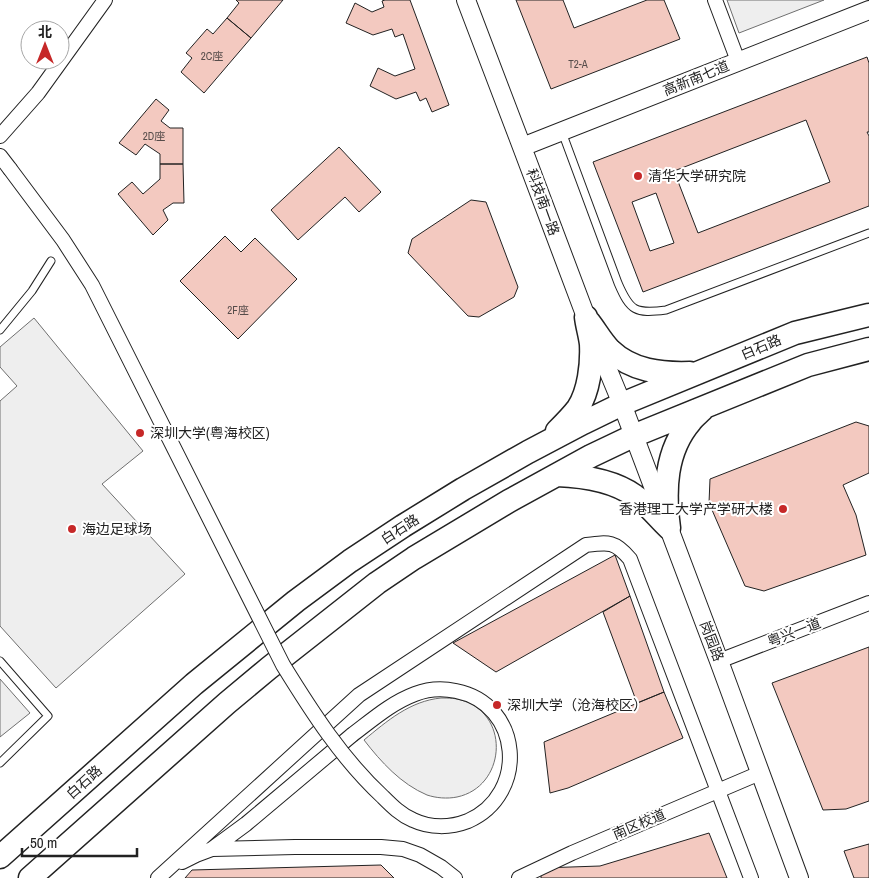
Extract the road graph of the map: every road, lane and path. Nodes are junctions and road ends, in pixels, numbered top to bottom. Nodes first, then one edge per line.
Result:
1 (106, 0) edge
2 (466, 0) edge
3 (715, 0) edge
4 (869, 10) edge
5 (738, 61) junction
6 (562, 132) junction
7 (0, 136) edge
8 (522, 147) junction
9 (0, 156) edge
10 (869, 233) edge
11 (51, 261) dead end
12 (869, 315) edge
13 (586, 317) junction
14 (0, 330) edge
15 (869, 349) edge
16 (699, 372) junction
17 (622, 404) junction
18 (706, 406) junction
19 (633, 436) junction
20 (545, 443) junction
21 (557, 474) junction
22 (669, 528) junction
23 (869, 603) edge
24 (0, 661) edge
25 (720, 661) junction
26 (0, 763) edge
27 (760, 773) junction
28 (717, 791) junction
29 (212, 849) junction
30 (0, 857) edge
31 (30, 878) edge
32 (159, 878) edge
33 (455, 878) edge
34 (519, 878) edge
35 (751, 878) edge
36 (799, 878) edge

1 - 7 street
2 - 8 street, 科技南一路
3 - 5 street
4 - 5 street, 高新南七道
5 - 6 street, 高新南七道
6 - 8 street, 高新南七道
6 - 10 lane
8 - 13 street, 科技南一路
9 - 29 street, bridge
11 - 14 lane
12 - 16 main road, 白石路
13 - 16 main road
13 - 17 street, 科技南一路
13 - 20 main road
15 - 18 main road
16 - 17 main road, 白石路
17 - 19 street, 岗园路
17 - 20 main road, 白石路
18 - 19 main road
18 - 22 main road
19 - 21 main road
19 - 22 street, 岗园路
20 - 30 main road, 白石路
21 - 22 main road
21 - 31 main road
22 - 25 street, 岗园路
23 - 25 street, 粤兴一道
24 - 26 lane
25 - 27 street, 岗园路
27 - 28 street, 南区校道
27 - 36 street, 岗园路
28 - 32 street
28 - 34 street, 南区校道
28 - 35 street
29 - 32 street
29 - 33 street

